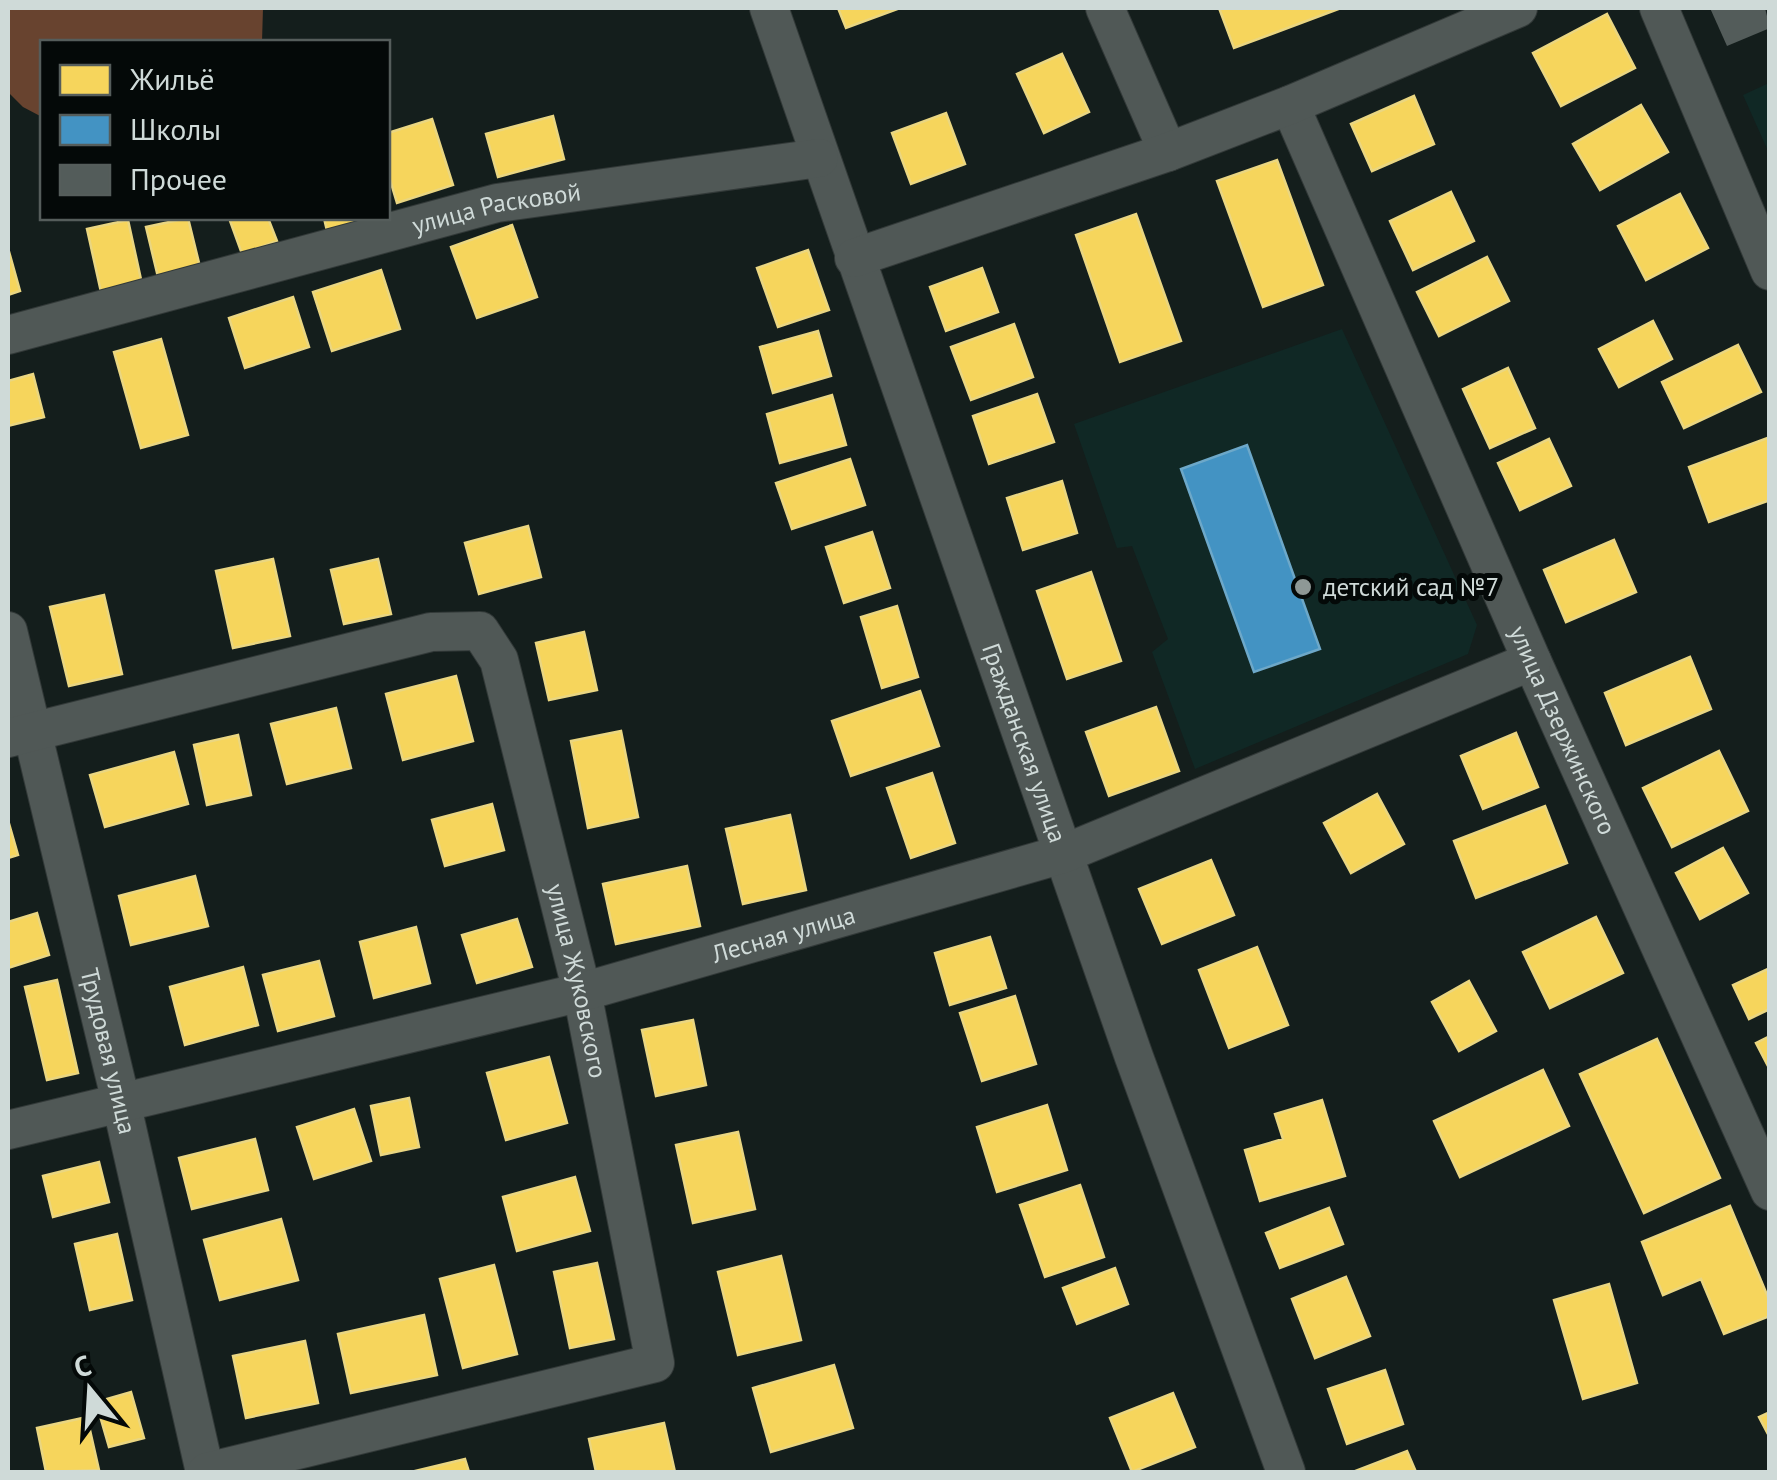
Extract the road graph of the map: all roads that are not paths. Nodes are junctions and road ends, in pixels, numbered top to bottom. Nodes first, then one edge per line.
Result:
1 (769, 8) edge
2 (1105, 8) edge
3 (1518, 8) edge
4 (1659, 8) edge
5 (1290, 105) junction
6 (1168, 152) junction
7 (819, 158) junction
8 (854, 258) junction
9 (1770, 272) edge
10 (8, 336) edge
11 (8, 631) edge
12 (1532, 662) junction
13 (19, 735) edge
14 (1063, 854) junction
15 (582, 992) junction
16 (121, 1102) junction
17 (8, 1130) edge
18 (1770, 1191) edge
19 (206, 1472) edge
20 (1286, 1472) edge

1 - 7 street, Гражданская улица
2 - 6 street
3 - 5 street
4 - 9 street
5 - 6 street
5 - 12 street, улица Дзержинского
6 - 8 street
7 - 8 street, Гражданская улица
7 - 10 street, улица Расковой
8 - 14 street, Гражданская улица
11 - 13 street, Трудовая улица
12 - 14 street, Лесная улица
12 - 18 street, улица Дзержинского
13 - 15 street, улица Жуковского
13 - 16 street, Трудовая улица
14 - 15 street, Лесная улица
14 - 20 street, Гражданская улица
15 - 16 street, Лесная улица
15 - 19 street, улица Жуковского
16 - 17 street, Лесная улица
16 - 19 street, Трудовая улица

